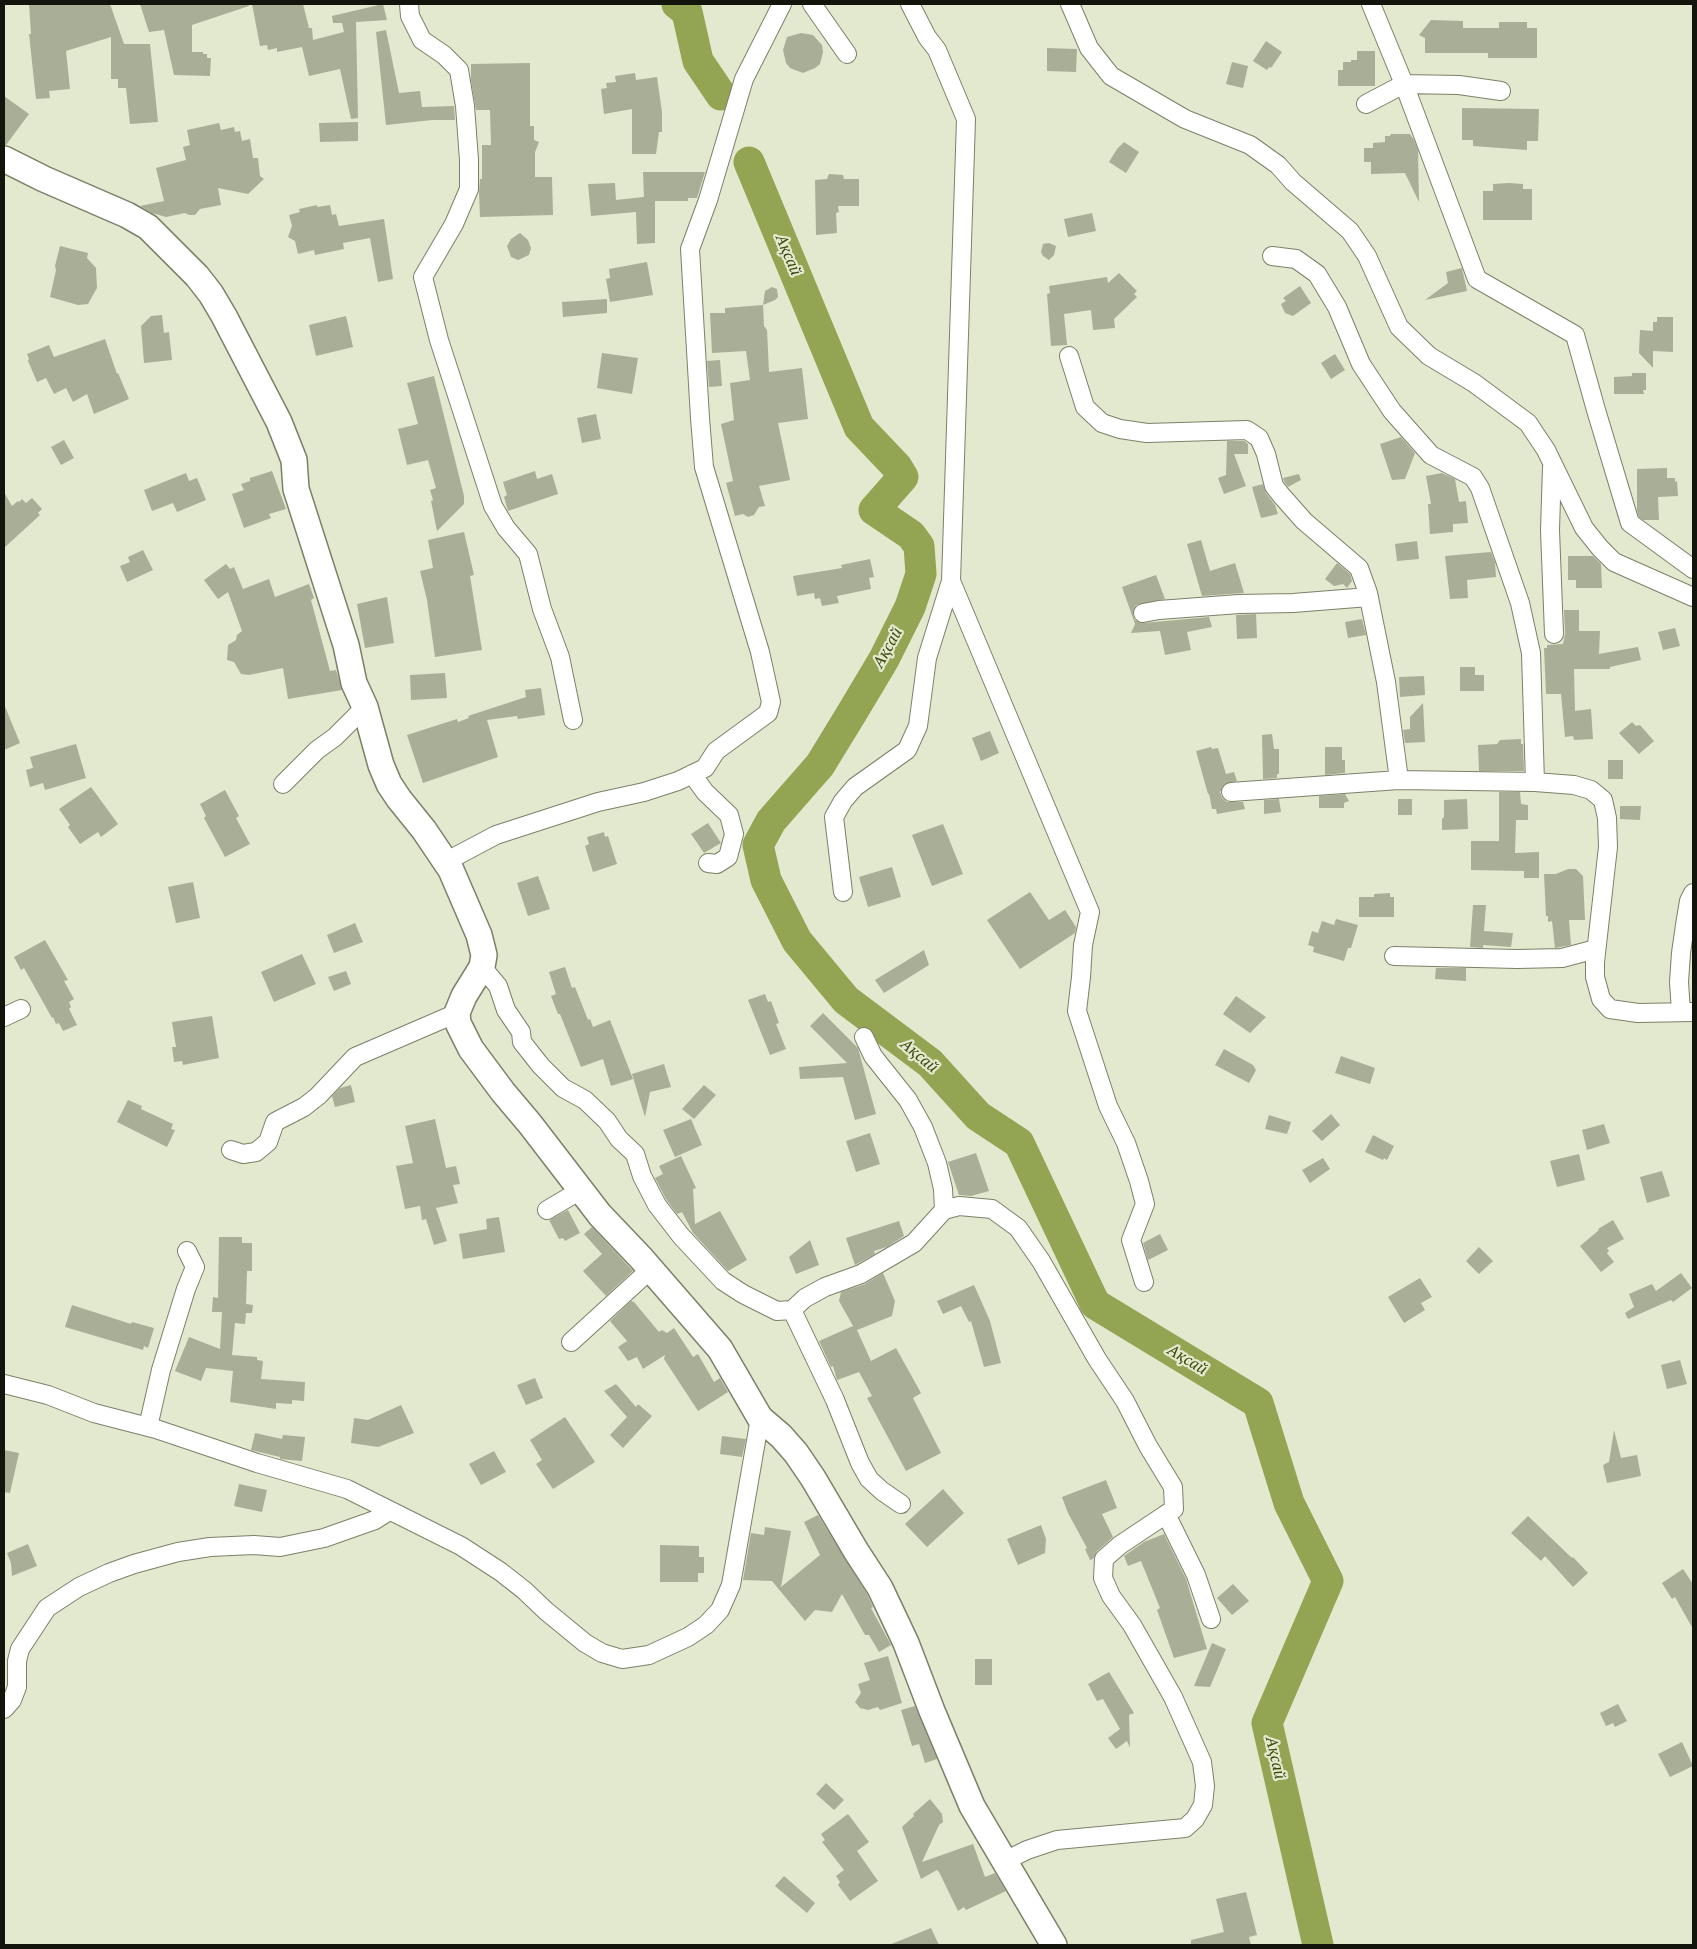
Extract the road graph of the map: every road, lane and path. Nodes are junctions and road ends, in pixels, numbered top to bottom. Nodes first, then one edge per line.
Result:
1 (410, 4) edge
2 (782, 4) edge
3 (812, 4) edge
4 (910, 4) edge
5 (1070, 4) edge
6 (1371, 4) edge
7 (847, 54) dead end
8 (1404, 84) junction
9 (1501, 90) dead end
10 (1366, 104) dead end
11 (4, 159) edge
12 (1272, 256) dead end
13 (1069, 356) dead end
14 (1552, 464) junction
15 (1693, 569) edge
16 (951, 582) junction
17 (1368, 597) junction
18 (1693, 597) edge
19 (1143, 613) dead end
20 (1554, 634) dead end
21 (365, 707) junction
22 (573, 720) dead end
23 (692, 774) junction
24 (1399, 780) junction
25 (1535, 782) junction
26 (283, 784) dead end
27 (1230, 792) dead end
28 (445, 862) junction
29 (708, 863) dead end
30 (843, 892) dead end
31 (1693, 893) edge
32 (1596, 949) junction
33 (1394, 956) dead end
34 (482, 967) junction
35 (21, 1008) dead end
36 (1687, 1012) edge
37 (457, 1013) junction
38 (4, 1017) edge
39 (864, 1037) dead end
40 (231, 1150) dead end
41 (581, 1190) junction
42 (547, 1210) dead end
43 (944, 1210) junction
44 (187, 1252) dead end
45 (651, 1269) junction
46 (1144, 1282) dead end
47 (792, 1310) junction
48 (571, 1342) dead end
49 (12, 1383) edge
50 (760, 1418) junction
51 (148, 1427) junction
52 (901, 1504) dead end
53 (389, 1511) junction
54 (1166, 1514) junction
55 (1211, 1619) dead end
56 (4, 1709) edge
57 (1005, 1861) junction
58 (1054, 1945) edge

1 - 22 street
2 - 23 street
3 - 7 street
4 - 16 street
5 - 14 street
6 - 8 street
8 - 9 street
8 - 10 street
8 - 15 street
11 - 21 street
12 - 25 street
13 - 17 street
14 - 18 street
14 - 20 street
16 - 30 street
16 - 46 street
17 - 19 street
17 - 24 street
21 - 26 street
21 - 28 street
23 - 28 street
23 - 29 street
24 - 25 street
24 - 27 street
25 - 32 street
28 - 34 street
31 - 36 street
32 - 33 street
32 - 36 street
34 - 37 street
34 - 47 street
35 - 38 street
37 - 40 street
37 - 41 street
39 - 43 street
41 - 42 street
41 - 45 street
43 - 47 street
43 - 54 street
44 - 51 street
45 - 48 street
45 - 50 street
47 - 52 street
49 - 51 street
50 - 53 street
50 - 57 street
51 - 53 street
53 - 56 street
54 - 55 street
54 - 57 street
57 - 58 street

